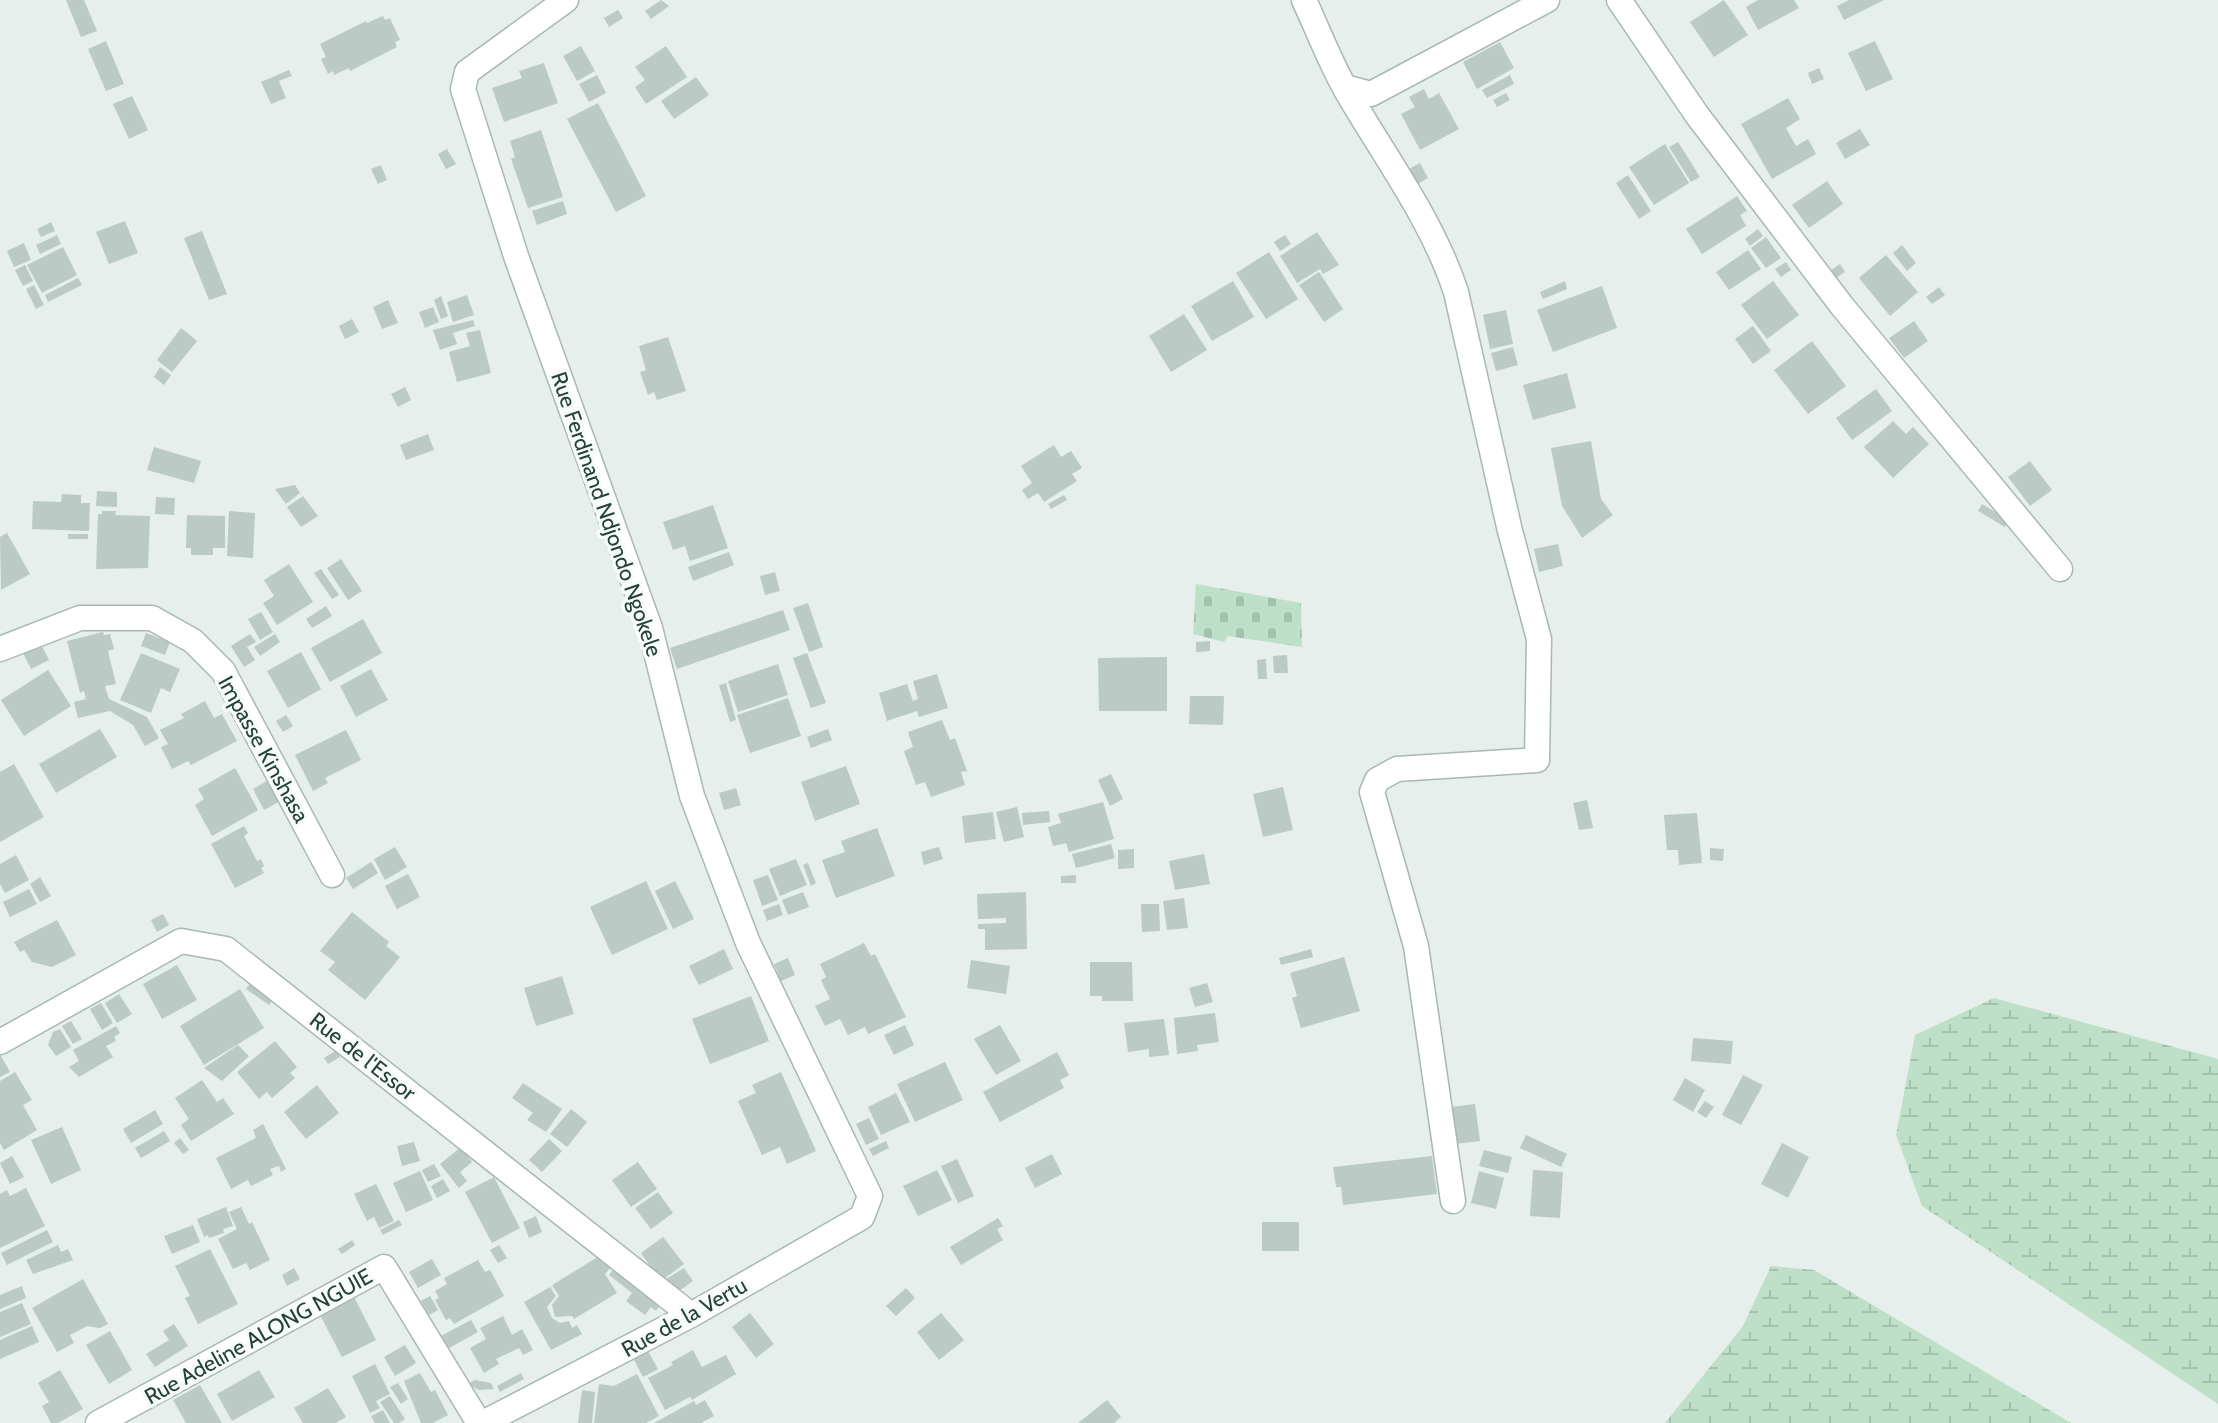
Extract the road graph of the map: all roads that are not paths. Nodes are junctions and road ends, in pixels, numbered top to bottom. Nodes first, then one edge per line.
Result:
1 (566, 0) edge
2 (1304, 0) edge
3 (1547, 0) edge
4 (1619, 0) edge
5 (1345, 87) junction
6 (2060, 569) dead end
7 (0, 649) edge
8 (332, 875) dead end
9 (2, 1035) edge
10 (870, 1196) joint
11 (1453, 1201) dead end
12 (691, 1315) junction
13 (98, 1423) edge
14 (481, 1423) edge

1 - 10 street, Rue Ferdinand Ndjondo Ngokele
2 - 5 street
3 - 5 street
4 - 6 street
5 - 11 street
7 - 8 street, Impasse Kinshasa
9 - 12 street, Rue de l'Essor
10 - 12 street, Rue de la Vertu
12 - 14 street, Rue de la Vertu
13 - 14 street, Rue Adeline ALONG NGUIE

